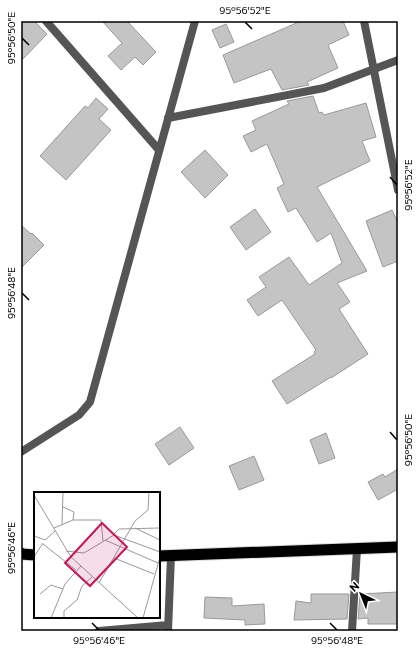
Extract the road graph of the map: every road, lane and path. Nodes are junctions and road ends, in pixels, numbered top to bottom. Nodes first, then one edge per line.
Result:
1 (46, 21) edge
2 (195, 21) edge
3 (364, 21) edge
4 (398, 60) edge
5 (374, 69) junction
6 (168, 118) junction
7 (159, 150) junction
8 (398, 190) edge
9 (21, 452) edge
10 (398, 547) edge
11 (357, 549) junction
12 (21, 554) edge
13 (34, 555) edge
14 (160, 556) edge
15 (171, 556) junction
16 (168, 628) edge
17 (99, 631) edge
18 (352, 631) edge

1 - 7 street
2 - 6 street
3 - 5 street
4 - 5 street
5 - 6 street
5 - 8 street
6 - 7 street
7 - 9 street
10 - 11 highway
11 - 15 highway
11 - 18 street
12 - 13 highway
14 - 15 highway
15 - 16 street
16 - 17 street

